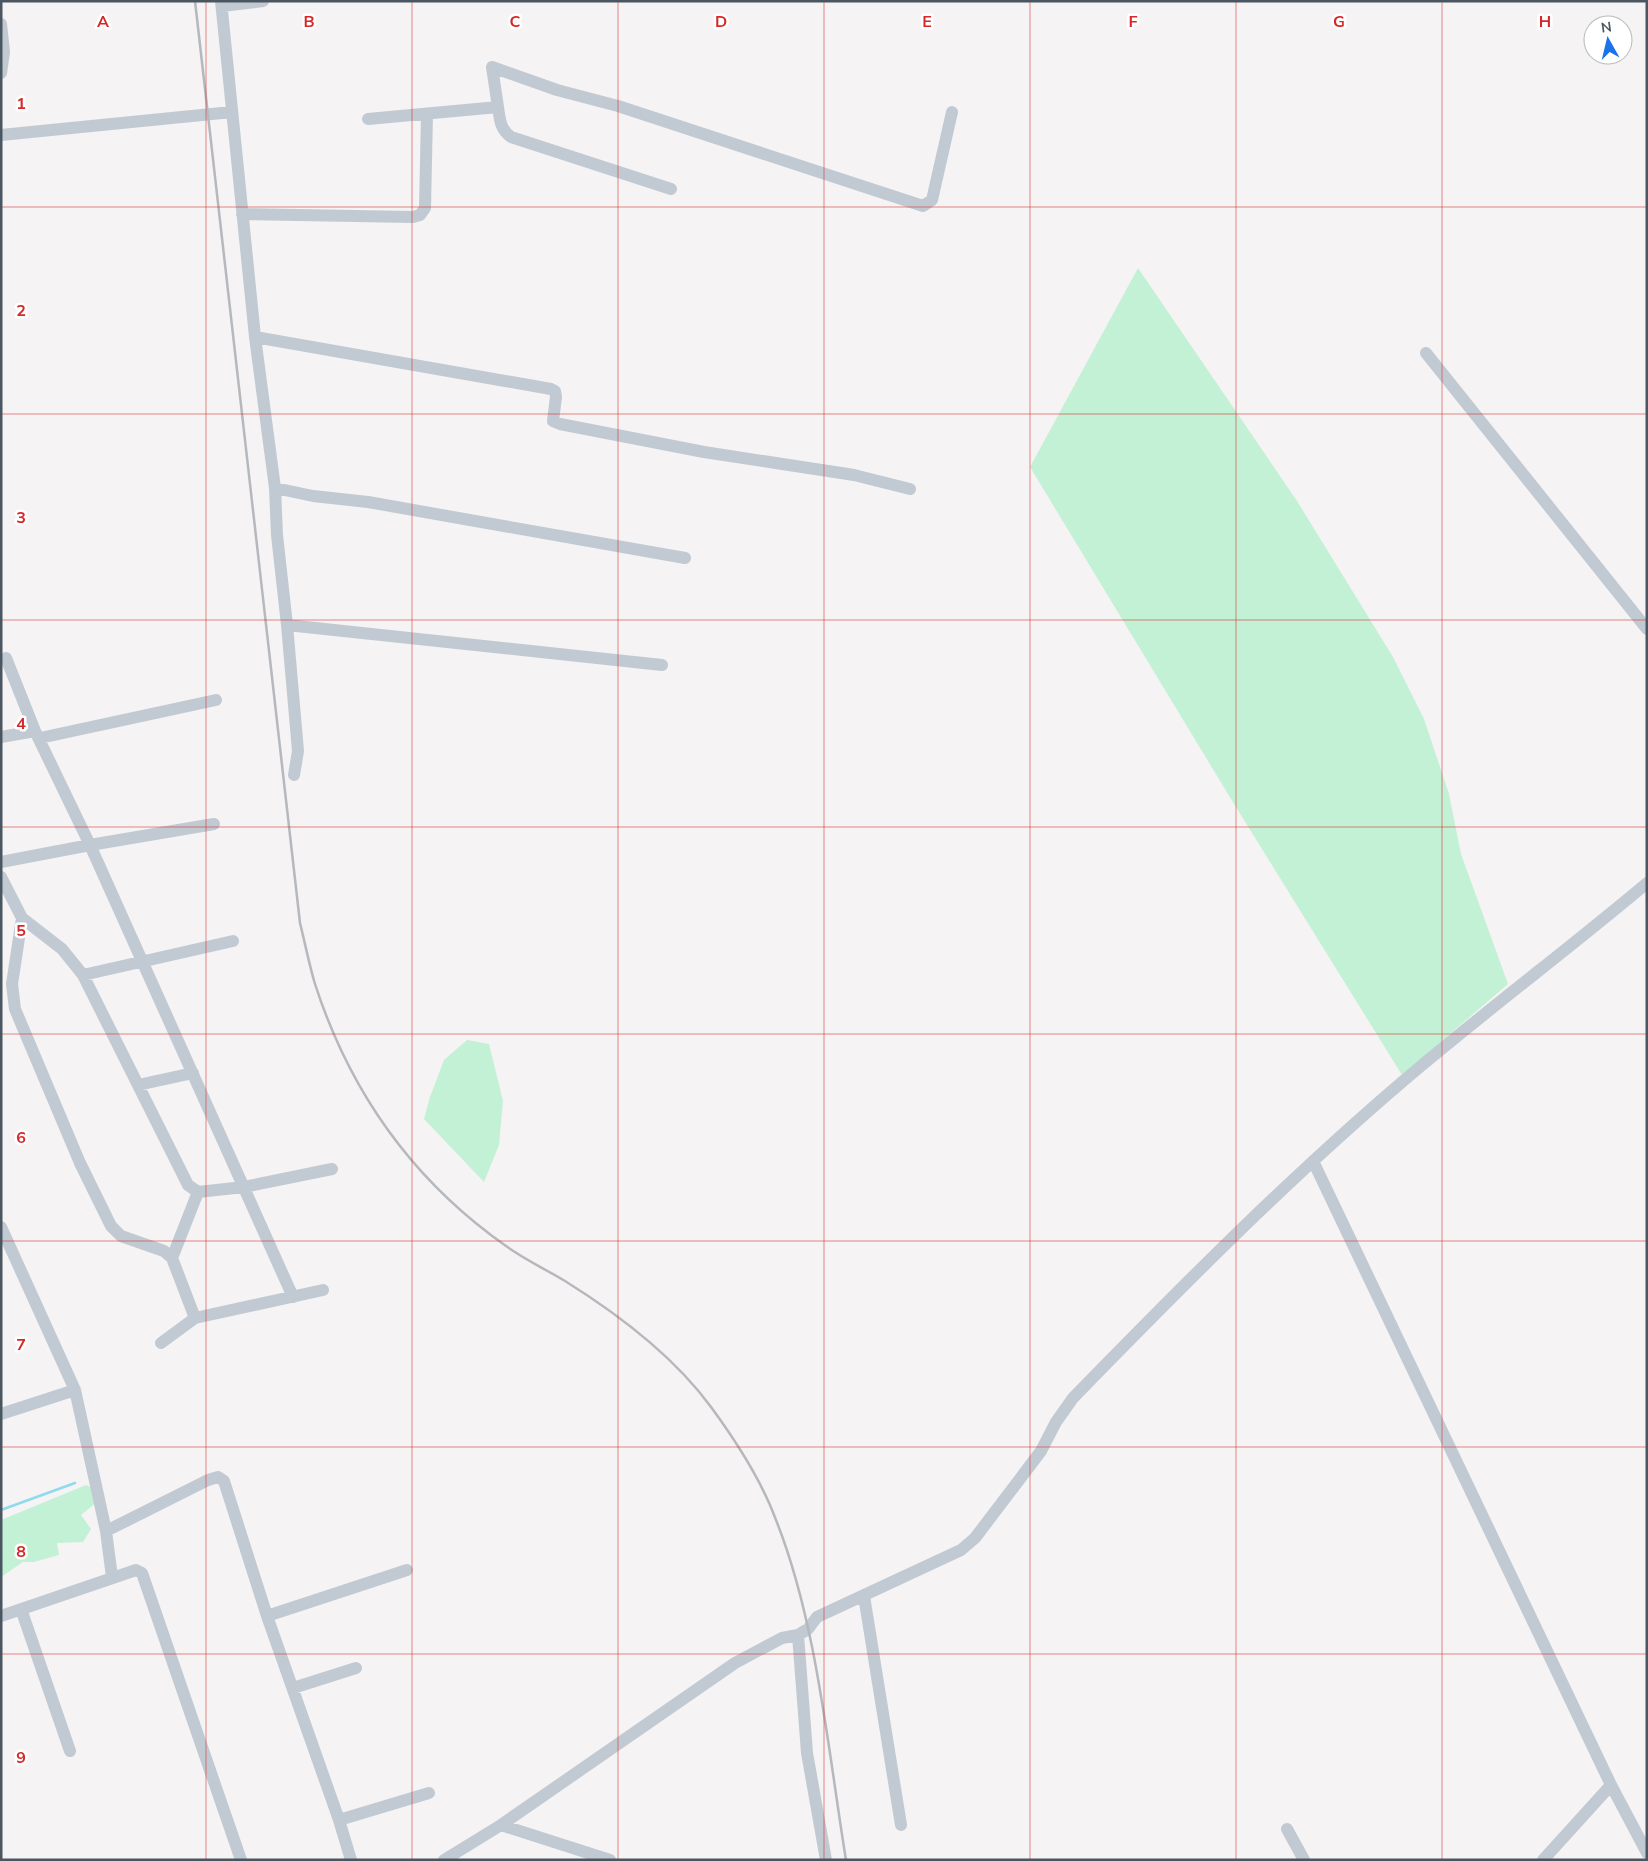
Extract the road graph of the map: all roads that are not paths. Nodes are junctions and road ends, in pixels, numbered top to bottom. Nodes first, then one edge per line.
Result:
1 (263, 1) edge
2 (222, 4) edge
3 (1, 24) edge
4 (1, 74) edge
5 (498, 107) junction
6 (232, 112) junction
7 (952, 112) dead end
8 (427, 114) junction
9 (368, 119) dead end
10 (1, 135) edge
11 (671, 189) dead end
12 (242, 214) junction
13 (255, 338) junction
14 (1426, 353) dead end
15 (275, 488) junction
16 (910, 489) dead end
17 (685, 558) dead end
18 (288, 625) junction
19 (1647, 629) edge
20 (6, 658) dead end
21 (662, 665) dead end
22 (216, 700) dead end
23 (37, 734) junction
24 (1, 737) edge
25 (294, 775) dead end
26 (214, 824) dead end
27 (90, 845) junction
28 (1, 862) edge
29 (1, 877) edge
30 (1647, 883) edge
31 (22, 918) junction
32 (233, 941) dead end
33 (142, 961) junction
34 (84, 975) junction
35 (193, 1073) junction
36 (138, 1085) junction
37 (1313, 1161) junction
38 (332, 1169) dead end
39 (244, 1187) junction
40 (198, 1192) junction
41 (1, 1227) edge
42 (172, 1258) junction
43 (323, 1290) dead end
44 (293, 1297) junction
45 (195, 1318) junction
46 (161, 1343) dead end
47 (75, 1390) junction
48 (1, 1414) edge
49 (106, 1531) junction
50 (407, 1570) dead end
51 (112, 1576) junction
52 (864, 1596) junction
53 (21, 1609) junction
54 (1, 1616) edge
55 (267, 1616) junction
56 (798, 1636) junction
57 (356, 1668) dead end
58 (293, 1688) junction
59 (70, 1751) dead end
60 (1612, 1785) junction
61 (429, 1793) dead end
62 (339, 1820) junction
63 (501, 1825) junction
64 (901, 1825) dead end
65 (1287, 1829) dead end
66 (1647, 1853) edge
67 (241, 1860) edge
68 (351, 1860) edge
69 (444, 1860) edge
70 (610, 1860) edge
71 (826, 1860) edge
72 (1304, 1860) edge
73 (1543, 1860) edge

1 - 2 street
2 - 6 street
3 - 4 street
5 - 7 street
5 - 8 street
5 - 11 street
6 - 10 street
6 - 12 street
8 - 9 street
8 - 12 street
12 - 13 street
13 - 15 street
13 - 16 street
14 - 19 street
15 - 17 street
15 - 18 street
18 - 21 street
18 - 25 street
20 - 23 street
22 - 23 street
23 - 24 street
23 - 27 street
26 - 27 street
27 - 28 street
27 - 33 street
29 - 31 street
30 - 37 street
31 - 34 street
31 - 42 street
32 - 33 street
33 - 34 street
33 - 35 street
34 - 36 street
35 - 36 street
35 - 39 street
36 - 40 street
37 - 52 street
37 - 60 street
38 - 39 street
39 - 40 street
39 - 44 street
40 - 42 street
41 - 47 street
42 - 45 street
43 - 44 street
44 - 45 street
45 - 46 street
47 - 48 street
47 - 49 street
49 - 51 street
49 - 55 street
50 - 55 street
51 - 53 street
51 - 67 street
52 - 56 street
52 - 64 street
53 - 54 street
53 - 59 street
55 - 58 street
56 - 63 street
56 - 71 street
57 - 58 street
58 - 62 street
60 - 66 street
60 - 73 street
61 - 62 street
62 - 68 street
63 - 69 street
63 - 70 street
65 - 72 street

